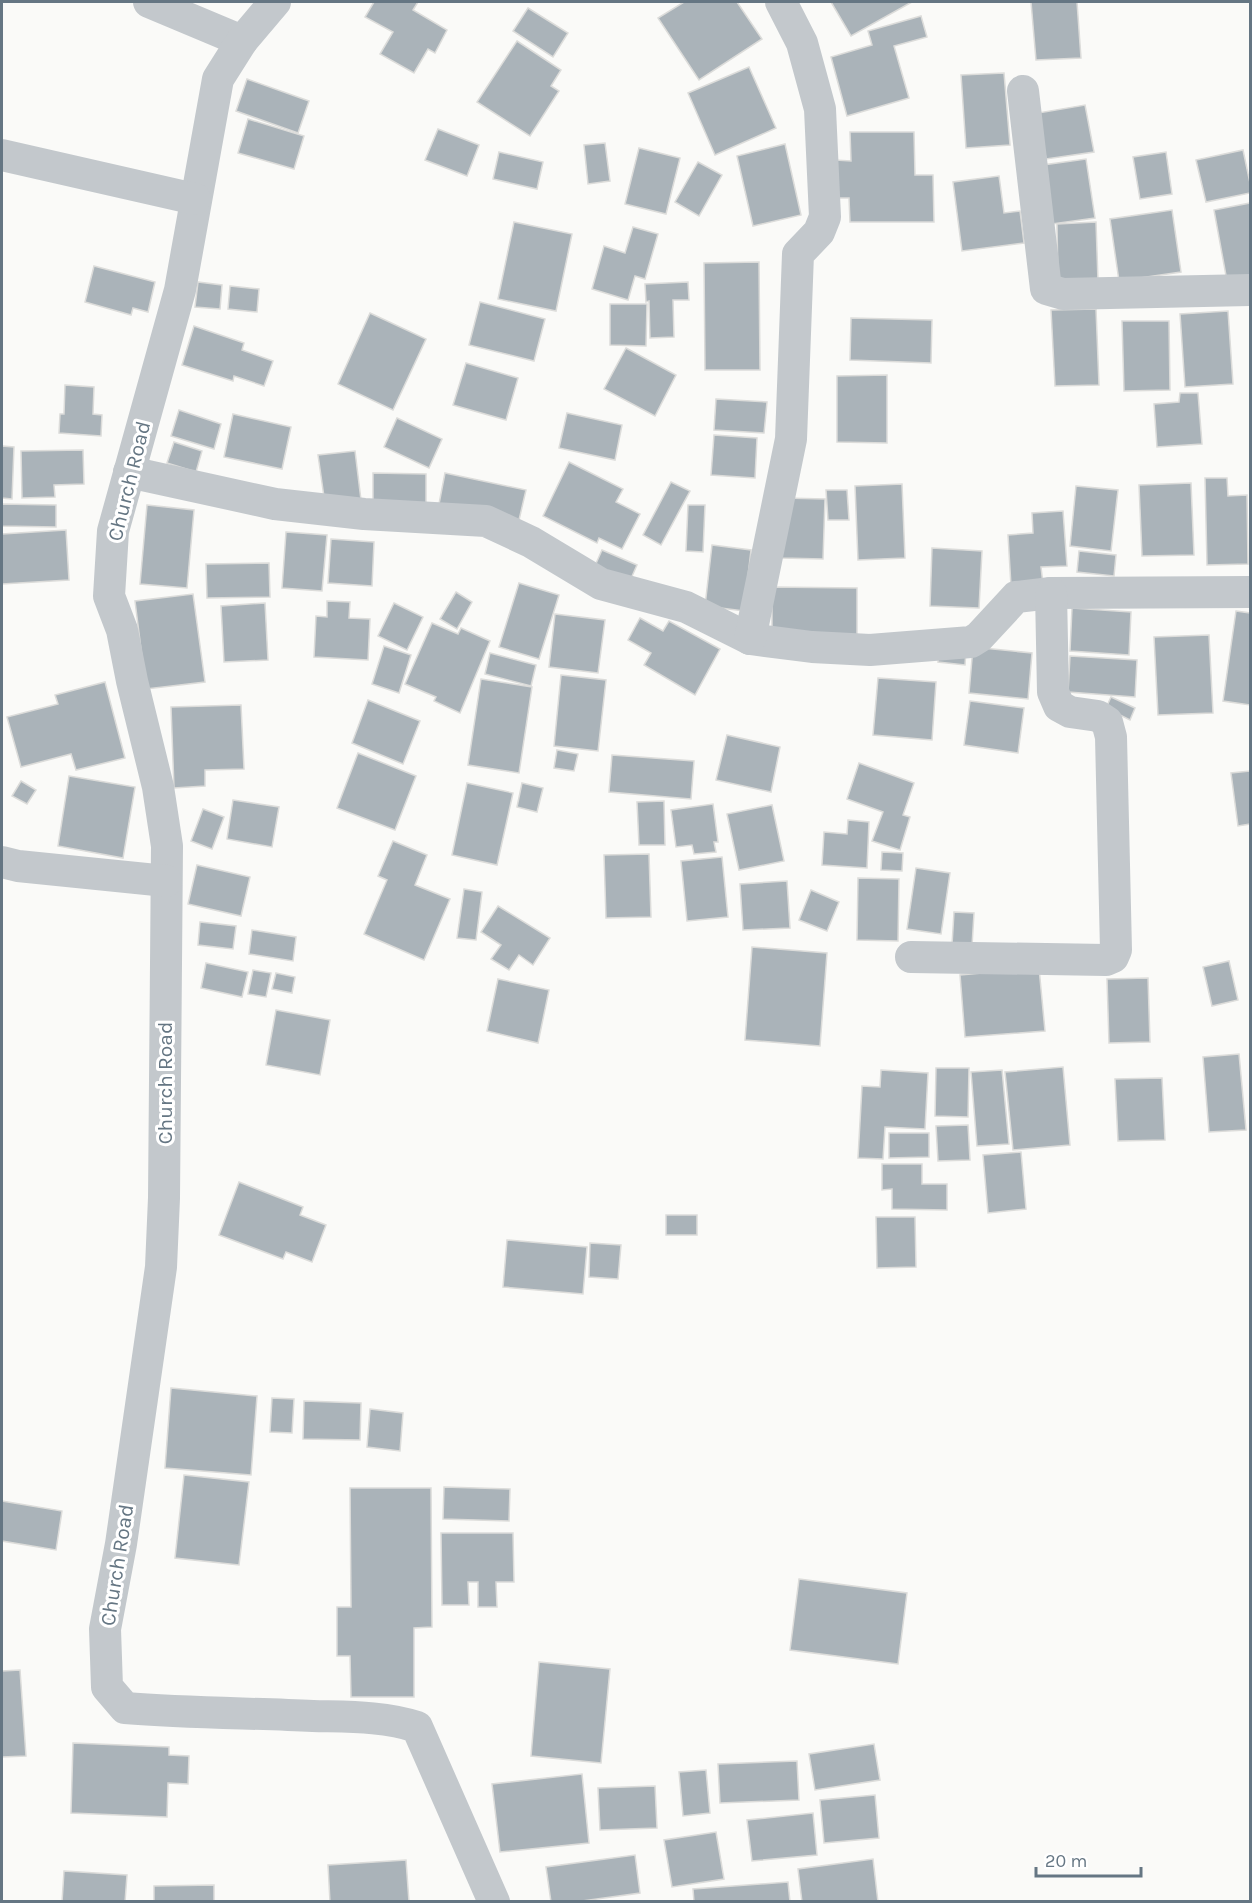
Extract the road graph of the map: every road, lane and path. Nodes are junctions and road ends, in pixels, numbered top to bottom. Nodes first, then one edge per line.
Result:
1 (149, 2) edge
2 (275, 2) edge
3 (781, 2) edge
4 (242, 41) junction
5 (1023, 91) dead end
6 (2, 155) edge
7 (195, 199) junction
8 (1251, 290) edge
9 (129, 472) junction
10 (1251, 592) edge
11 (1051, 593) junction
12 (750, 639) junction
13 (2, 862) edge
14 (166, 881) junction
15 (911, 957) dead end
16 (494, 1902) edge

1 - 4 street
2 - 4 street, Church Road
3 - 12 street
4 - 7 street, Church Road
5 - 8 street
6 - 7 street
7 - 9 street, Church Road
9 - 12 street
9 - 14 street, Church Road
10 - 11 street
11 - 12 street
11 - 15 street
13 - 14 street
14 - 16 street, Church Road

